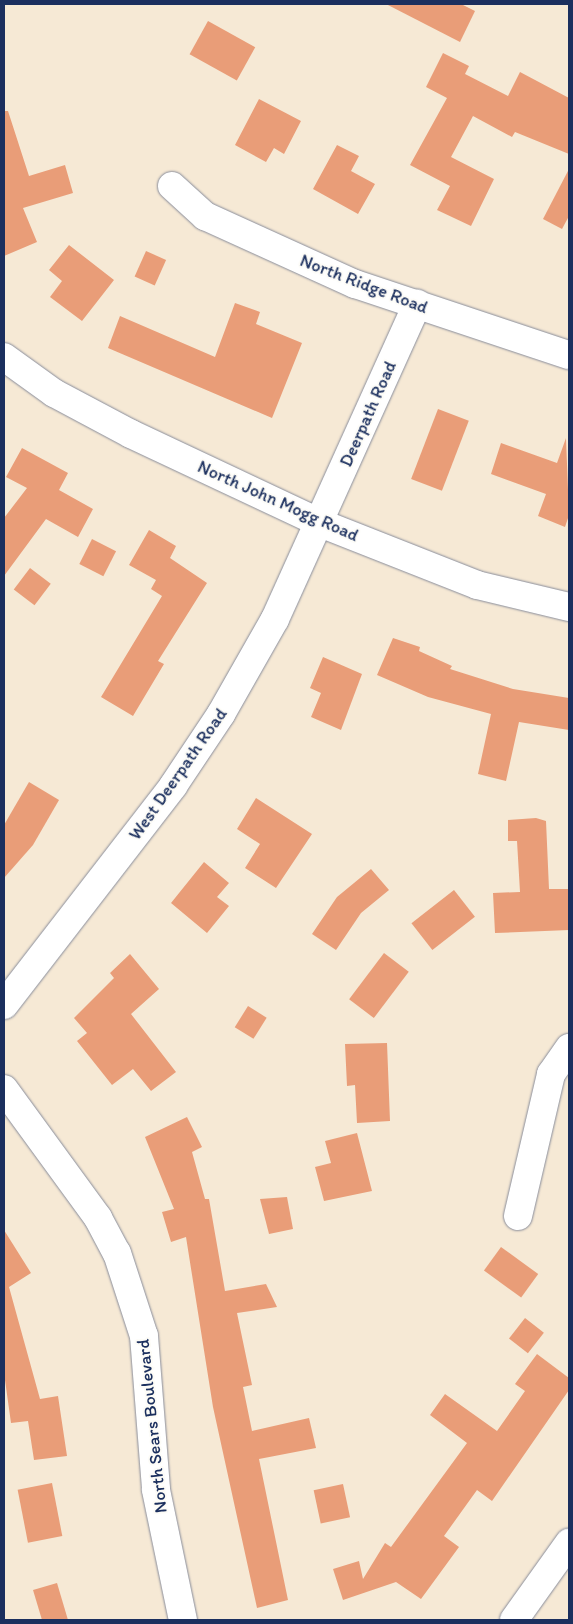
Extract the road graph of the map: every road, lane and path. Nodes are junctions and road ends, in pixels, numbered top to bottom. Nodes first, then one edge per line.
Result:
1 (172, 186) dead end
2 (416, 304) junction
3 (569, 355) edge
4 (4, 356) edge
5 (320, 523) junction
6 (569, 606) edge
7 (4, 1005) edge
8 (569, 1048) edge
9 (4, 1089) edge
10 (518, 1216) dead end
11 (569, 1543) edge
12 (183, 1620) edge
13 (514, 1620) edge

1 - 2 street, North Ridge Road
2 - 3 street, North Ridge Road
2 - 5 street, Deerpath Road
4 - 5 street, North John Mogg Road
5 - 6 street, North John Mogg Road
5 - 7 street, West Deerpath Road
8 - 10 street
9 - 12 street, North Sears Boulevard
11 - 13 street

